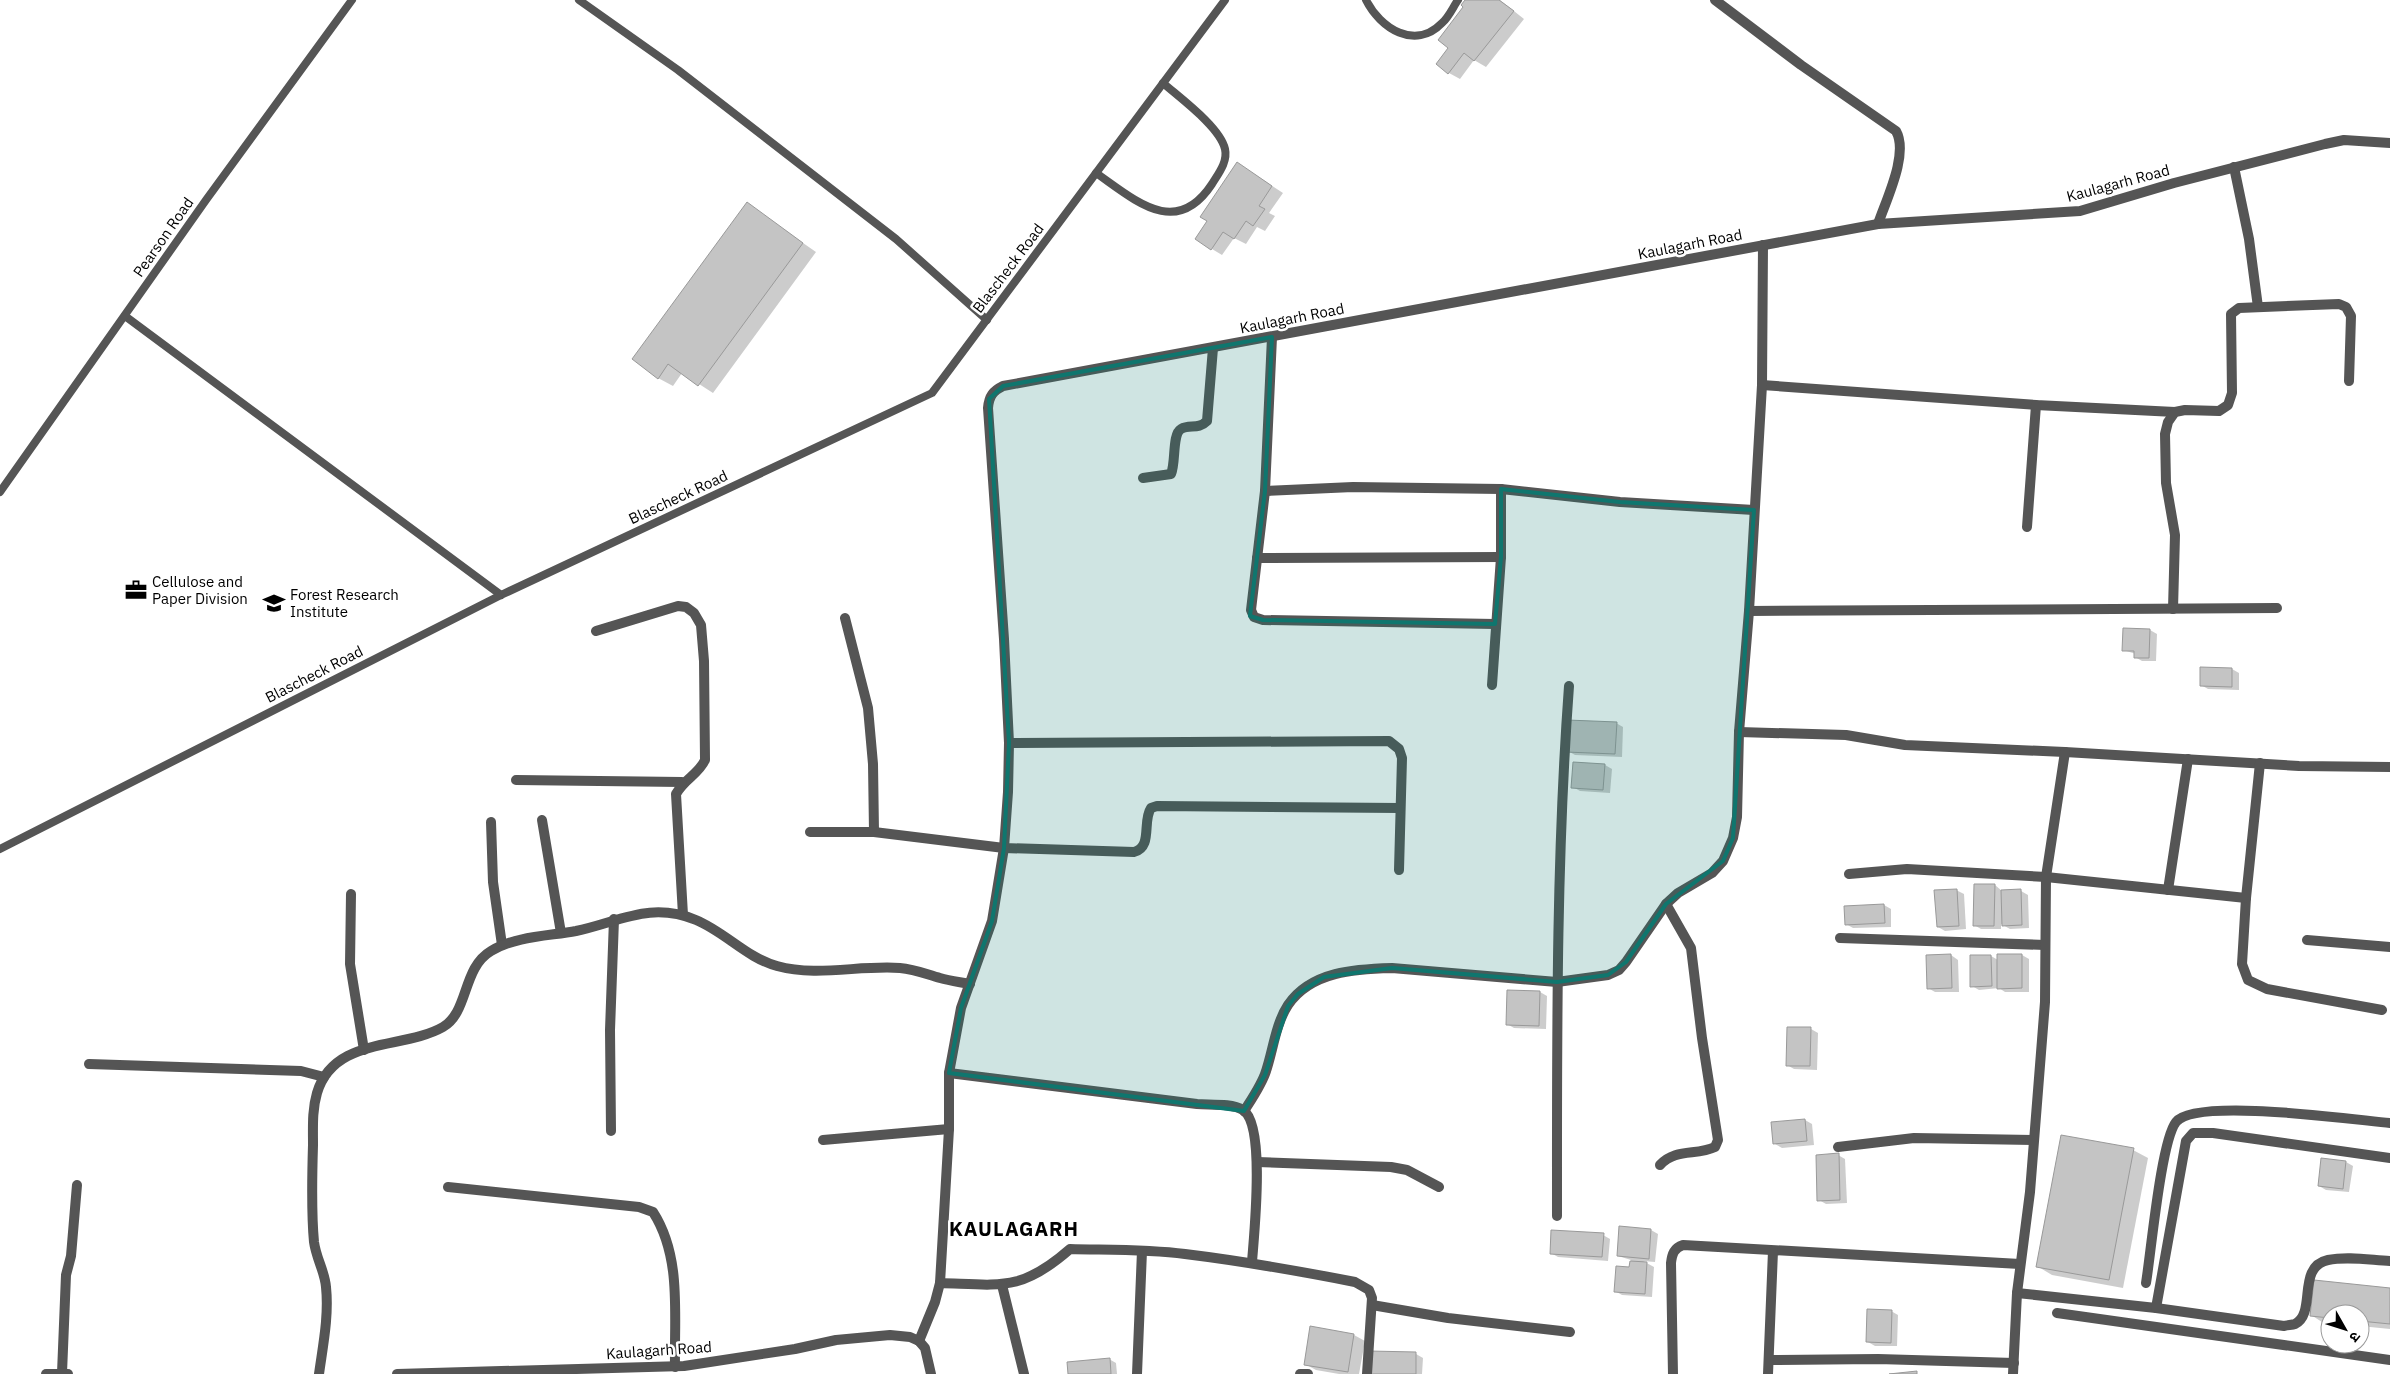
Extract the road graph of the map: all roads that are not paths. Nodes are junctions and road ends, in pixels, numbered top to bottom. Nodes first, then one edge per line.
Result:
1 (352, 0) edge
2 (579, 0) edge
3 (1224, 0) edge
4 (1366, 0) edge
5 (1458, 0) edge
6 (1715, 0) edge
7 (1163, 83) junction
8 (2390, 144) edge
9 (2234, 167) junction
10 (1096, 173) junction
11 (1878, 224) junction
12 (1763, 245) junction
13 (2258, 307) junction
14 (125, 316) junction
15 (987, 320) junction
16 (1272, 337) junction
17 (1213, 348) junction
18 (2349, 381) dead end
19 (1762, 385) junction
20 (2036, 405) junction
21 (2175, 412) junction
22 (1143, 478) dead end
23 (1501, 489) junction
24 (1265, 491) junction
25 (0, 492) edge
26 (1754, 510) junction
27 (2027, 527) dead end
28 (1501, 557) junction
29 (1257, 558) junction
30 (501, 596) junction
31 (2173, 608) junction
32 (2277, 608) dead end
33 (1749, 611) junction
34 (845, 618) dead end
35 (1495, 624) junction
36 (596, 631) dead end
37 (1492, 685) dead end
38 (1569, 686) dead end
39 (1739, 732) junction
40 (1009, 743) junction
41 (2065, 752) junction
42 (2188, 759) junction
43 (2260, 764) junction
44 (2390, 768) edge
45 (516, 780) dead end
46 (682, 782) junction
47 (1400, 808) junction
48 (542, 820) dead end
49 (491, 822) dead end
50 (810, 832) dead end
51 (874, 832) junction
52 (1004, 848) junction
53 (0, 849) edge
54 (1399, 870) dead end
55 (1849, 874) dead end
56 (2046, 877) junction
57 (2168, 890) junction
58 (351, 894) dead end
59 (2246, 898) junction
60 (1666, 904) junction
61 (683, 915) junction
62 (614, 919) junction
63 (561, 933) junction
64 (1840, 938) dead end
65 (2307, 940) dead end
66 (502, 945) junction
67 (2045, 945) junction
68 (2390, 947) edge
69 (1557, 982) junction
70 (970, 984) junction
71 (2382, 1010) dead end
72 (364, 1050) junction
73 (90, 1064) dead end
74 (949, 1073) junction
75 (324, 1077) junction
76 (1244, 1111) junction
77 (2390, 1123) edge
78 (949, 1129) junction
79 (611, 1131) dead end
80 (823, 1140) dead end
81 (2033, 1140) junction
82 (1838, 1147) dead end
83 (2390, 1158) edge
84 (1257, 1162) junction
85 (1660, 1165) dead end
86 (76, 1185) dead end
87 (448, 1187) dead end
88 (1439, 1187) dead end
89 (1557, 1216) dead end
90 (1142, 1251) junction
91 (1773, 1251) junction
92 (2390, 1261) edge
93 (1252, 1262) junction
94 (2020, 1264) junction
95 (940, 1283) junction
96 (2146, 1283) dead end
97 (1002, 1285) junction
98 (2017, 1293) junction
99 (1372, 1305) junction
100 (2156, 1308) junction
101 (2057, 1313) dead end
102 (1570, 1332) dead end
103 (919, 1342) junction
104 (1770, 1360) junction
105 (2390, 1360) edge
106 (2014, 1363) junction
107 (675, 1367) junction
108 (46, 1374) edge
109 (66, 1374) edge
110 (319, 1374) edge
111 (397, 1374) edge
112 (931, 1374) edge
113 (1024, 1374) edge
114 (1137, 1374) edge
115 (1300, 1374) edge
116 (1308, 1374) edge
117 (1367, 1374) edge
118 (1673, 1374) edge
119 (1768, 1374) edge
120 (2013, 1374) edge

1 - 14 lane, Pearson Road
2 - 15 lane
3 - 7 lane, Blascheck Road
4 - 5 lane
6 - 11 street
7 - 10 lane, Blascheck Road
7 - 10 lane
8 - 9 street, Kaulagarh Road
9 - 11 street, Kaulagarh Road
9 - 13 street
10 - 15 lane, Blascheck Road
11 - 12 street, Kaulagarh Road
12 - 16 street, Kaulagarh Road
12 - 19 street
13 - 18 street
13 - 21 street
14 - 25 lane, Pearson Road
14 - 30 lane
15 - 30 lane, Blascheck Road
16 - 17 street, Kaulagarh Road
16 - 24 street
17 - 22 street
17 - 40 street, Kaulagarh Road
19 - 20 street
19 - 26 street
20 - 21 street
20 - 27 street
21 - 31 street
23 - 24 street
23 - 26 street
23 - 28 street
24 - 29 street
26 - 33 street
28 - 29 street
28 - 35 street
29 - 35 street
30 - 53 lane, Blascheck Road
31 - 32 street
31 - 33 street
33 - 39 street
34 - 51 street
35 - 37 street
36 - 46 street
38 - 69 street
39 - 41 street
39 - 60 street
40 - 47 street
40 - 52 street
41 - 42 street
41 - 56 street
42 - 43 street
42 - 57 street
43 - 44 street
43 - 59 street
45 - 46 street
46 - 61 street
47 - 52 street
47 - 54 street
48 - 63 street
49 - 66 street
50 - 51 street
51 - 52 street
52 - 70 street
55 - 56 street
56 - 57 street
56 - 67 street
57 - 59 street
58 - 72 street
59 - 71 street
60 - 69 street
60 - 85 street
61 - 62 street
61 - 70 street
62 - 63 street
62 - 79 street
63 - 66 street
64 - 67 street
65 - 68 street
66 - 72 street
67 - 81 street
69 - 76 street
69 - 89 street
70 - 74 street
72 - 75 street
73 - 75 street
74 - 76 street
74 - 78 street
75 - 110 street
76 - 84 street
77 - 96 street
78 - 80 street
78 - 95 street
81 - 82 street
81 - 94 street
83 - 100 street
84 - 88 street
84 - 93 street
86 - 109 street
87 - 107 street
90 - 93 street
90 - 97 street
90 - 114 street
91 - 94 street
91 - 104 street
91 - 118 street
92 - 100 street
93 - 99 street
94 - 98 street
95 - 97 street
95 - 103 street
97 - 113 street
98 - 100 street
98 - 106 street
99 - 102 street
99 - 117 street
101 - 105 street
103 - 107 street, Kaulagarh Road
103 - 112 street
104 - 106 street
104 - 119 street
106 - 120 street
107 - 111 street, Kaulagarh Road
108 - 109 street
115 - 116 street

